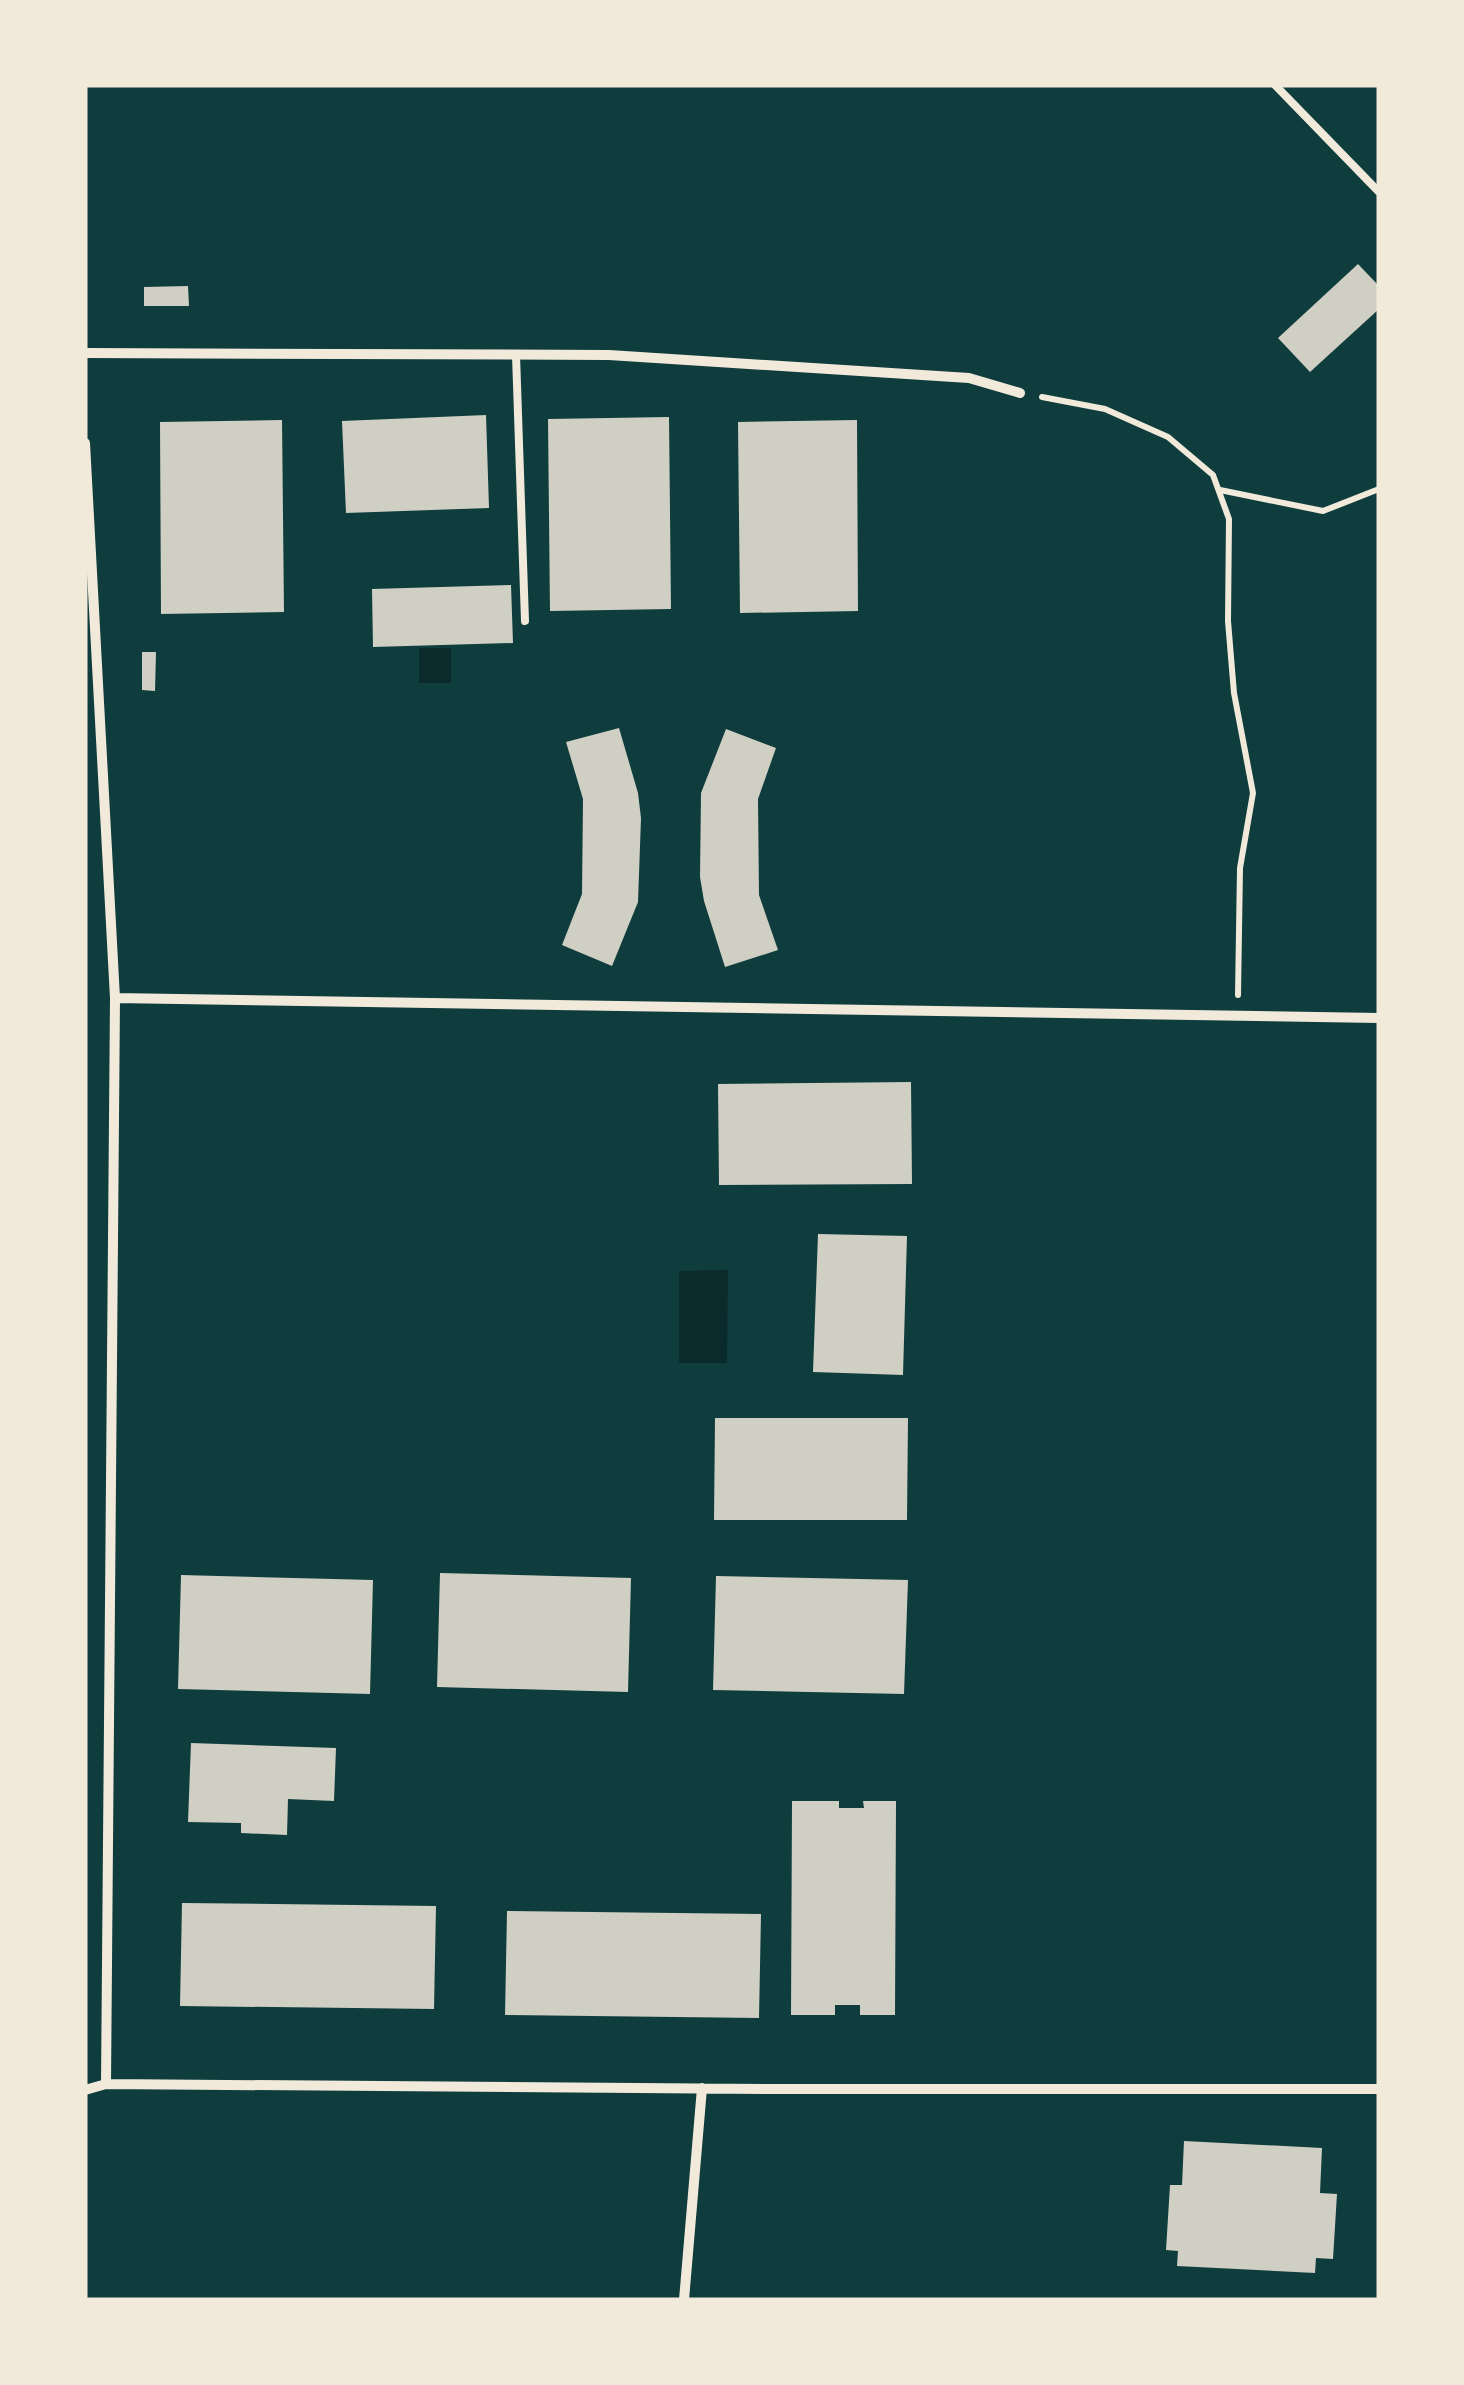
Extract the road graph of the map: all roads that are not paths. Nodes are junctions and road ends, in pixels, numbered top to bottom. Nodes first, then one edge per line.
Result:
1 (1275, 85) edge
2 (1379, 192) edge
3 (85, 353) edge
4 (516, 355) junction
5 (1020, 393) road end
6 (85, 443) edge
7 (525, 621) dead end
8 (115, 998) junction
9 (1379, 1018) edge
10 (106, 2084) junction
11 (702, 2088) junction
12 (1379, 2088) edge
13 (85, 2090) edge
14 (684, 2300) edge

1 - 2 lane
3 - 4 street
4 - 5 street
4 - 7 lane
6 - 8 street
8 - 9 street
8 - 10 street
10 - 11 street
10 - 13 street
11 - 12 street
11 - 14 street

